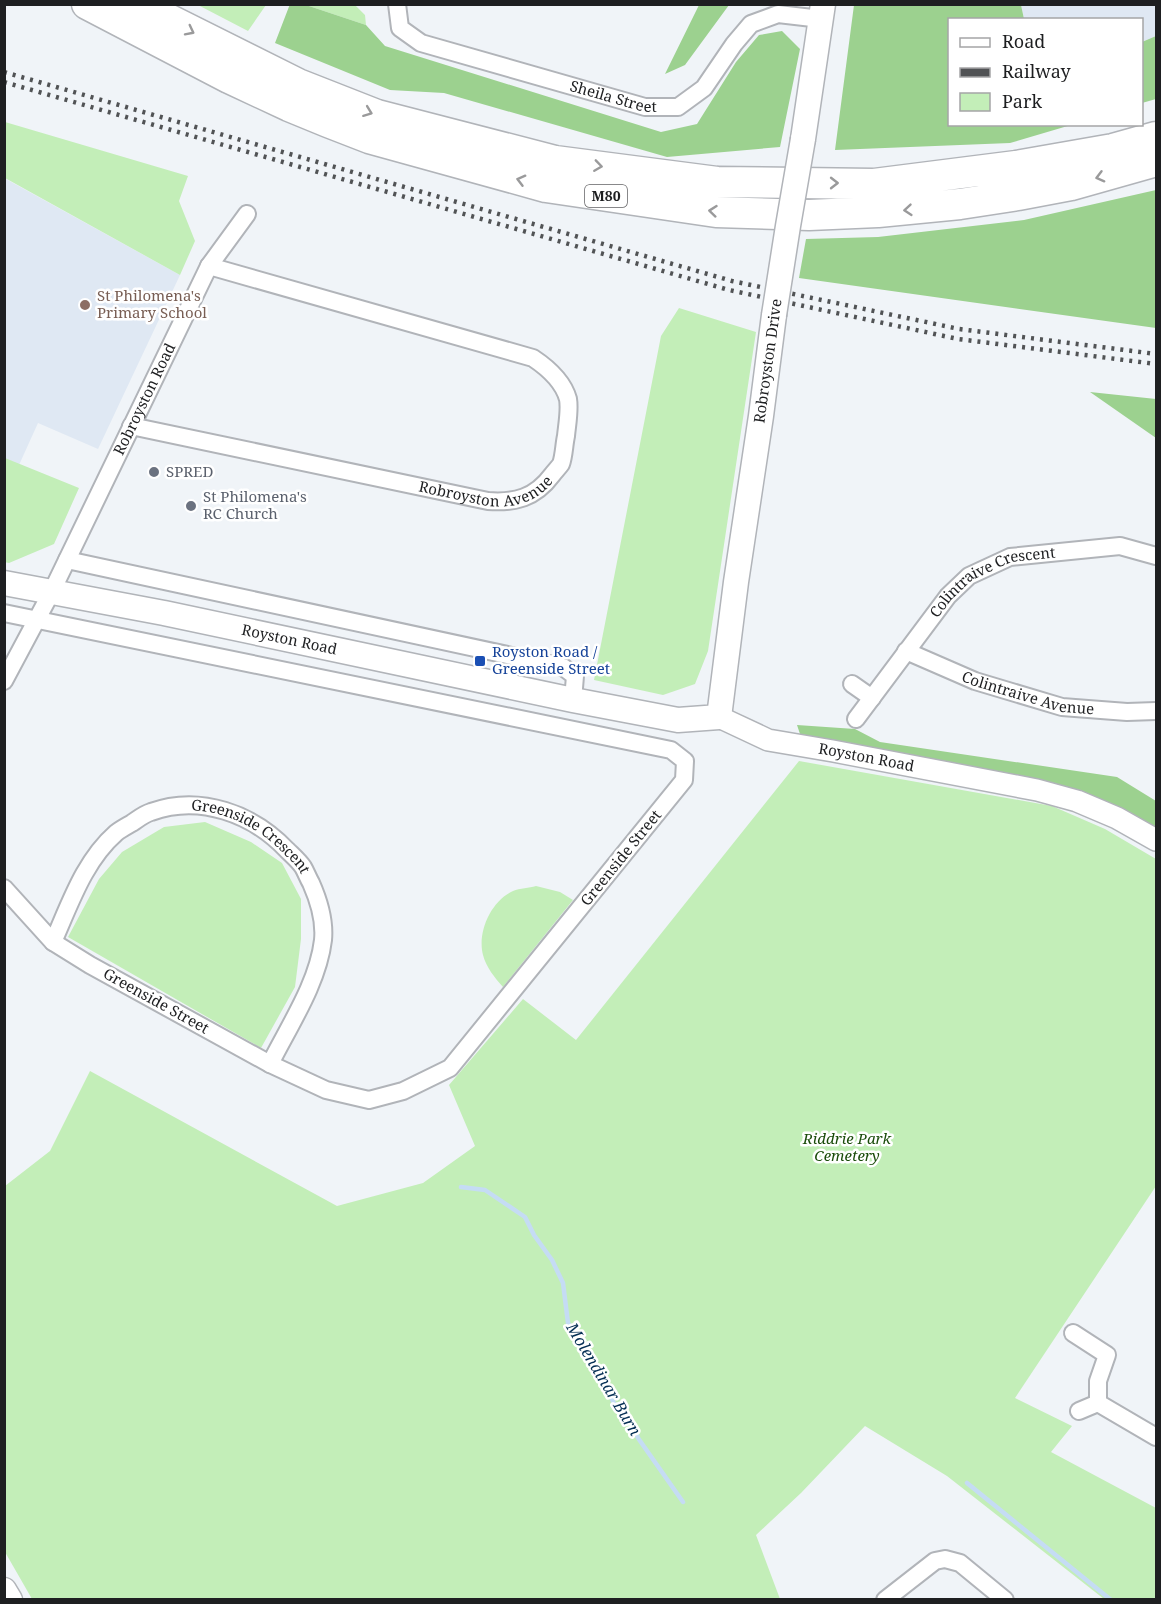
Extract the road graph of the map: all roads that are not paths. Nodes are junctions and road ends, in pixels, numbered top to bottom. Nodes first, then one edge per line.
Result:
1 (87, 4) edge
2 (138, 4) edge
3 (397, 4) edge
4 (822, 11) edge
5 (1156, 137) edge
6 (1156, 161) edge
7 (247, 214) dead end
8 (209, 266) junction
9 (131, 426) junction
10 (1156, 556) edge
11 (67, 560) junction
12 (4, 583) edge
13 (52, 591) junction
14 (4, 613) edge
15 (36, 619) junction
16 (906, 651) junction
17 (4, 681) edge
18 (852, 684) dead end
19 (872, 698) junction
20 (573, 700) junction
21 (1156, 711) edge
22 (719, 717) junction
23 (856, 720) dead end
24 (1156, 840) edge
25 (4, 888) edge
26 (53, 942) junction
27 (270, 1064) junction
28 (1073, 1333) dead end
29 (1098, 1403) junction
30 (1079, 1411) dead end
31 (1156, 1437) edge
32 (4, 1590) edge
33 (10, 1599) edge
34 (885, 1599) edge
35 (1005, 1599) edge

6 -> 1 highway, M80
2 -> 5 highway, M80
3 - 4 street, Sheila Street
4 - 22 main road, Robroyston Drive, bridge
7 - 8 street, Robroyston Road
8 - 9 street, Robroyston Road
8 - 9 street, Robroyston Avenue
9 - 11 street, Robroyston Road
10 - 16 street, Colintraive Crescent
11 - 13 street, Robroyston Road
11 - 20 street
12 - 13 main road, Royston Road
13 - 15 street, Robroyston Road
13 - 20 main road, Royston Road
14 - 15 street
15 - 17 street, Robroyston Road
15 - 27 street, Greenside Street
16 - 19 street, Colintraive Crescent
16 - 21 street, Colintraive Avenue
18 - 19 street
19 - 23 street, Colintraive Crescent
20 - 22 main road, Royston Road
22 - 24 street, Royston Road
25 - 26 street, Greenside Street
26 - 27 street, Greenside Street
26 - 27 street, Greenside Crescent
28 - 29 street
29 - 30 street
29 - 31 street
32 - 33 main road
34 - 35 street

